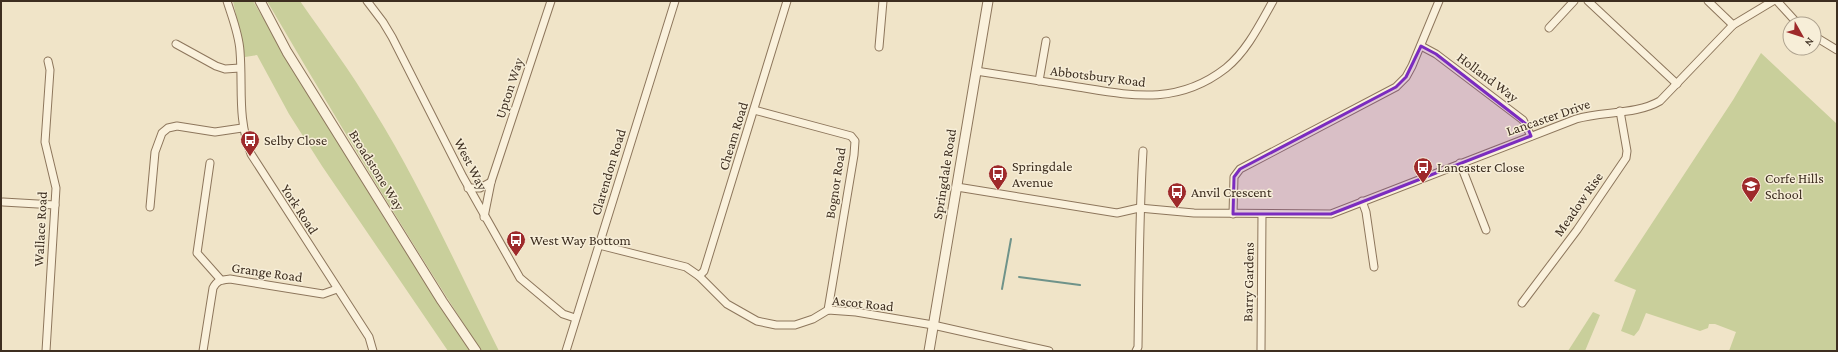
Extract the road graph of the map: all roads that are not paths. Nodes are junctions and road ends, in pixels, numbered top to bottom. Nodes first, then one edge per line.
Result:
1 (226, 1) edge
2 (260, 1) edge
3 (367, 1) edge
4 (551, 1) edge
5 (675, 1) edge
6 (787, 1) edge
7 (883, 1) edge
8 (988, 1) edge
9 (1273, 1) edge
10 (1439, 1) edge
11 (1574, 1) edge
12 (1588, 1) edge
13 (1708, 1) edge
14 (1773, 1) edge
15 (1777, 1) edge
16 (1791, 16) edge
17 (1734, 25) junction
18 (1549, 28) dead end
19 (1046, 41) dead end
20 (1822, 41) edge
21 (176, 44) dead end
22 (1421, 46) junction
23 (879, 47) dead end
24 (1837, 50) edge
25 (48, 61) dead end
26 (240, 68) junction
27 (976, 72) junction
28 (1039, 81) junction
29 (1677, 84) junction
30 (754, 110) junction
31 (1620, 111) junction
32 (242, 128) junction
33 (1531, 136) junction
34 (1143, 152) dead end
35 (210, 163) dead end
36 (1460, 163) junction
37 (491, 182) junction
38 (956, 186) junction
39 (468, 188) junction
40 (1362, 201) junction
41 (3, 202) dead end
42 (55, 204) junction
43 (150, 207) dead end
44 (1139, 208) junction
45 (1233, 214) junction
46 (1262, 214) junction
47 (484, 217) junction
48 (1486, 230) dead end
49 (599, 245) junction
50 (1374, 267) dead end
51 (699, 276) junction
52 (221, 280) junction
53 (337, 289) junction
54 (1522, 303) dead end
55 (828, 310) junction
56 (575, 318) junction
57 (933, 326) junction
58 (46, 351) edge
59 (203, 351) edge
60 (373, 351) edge
61 (476, 351) edge
62 (566, 351) edge
63 (929, 351) edge
64 (1049, 351) edge
65 (1136, 351) edge
66 (1260, 351) edge

1 - 26 street, York Road
2 - 61 street, Broadstone Way
3 - 39 street, West Way
4 - 37 street, Upton Way
5 - 49 street, Clarendon Road
6 - 30 street, Cheam Road
7 - 23 street
8 - 27 street, Springdale Road
9 - 28 street, Abbotsbury Road
10 - 22 street
11 - 18 street
12 - 29 street
13 - 17 street
14 - 17 street, Lancaster Drive
15 - 16 street
17 - 29 street, Lancaster Drive
19 - 28 street
20 - 24 street
21 - 26 street
22 - 33 street, Holland Way
22 - 45 street
25 - 42 street, Wallace Road
26 - 32 street, York Road
27 - 28 street, Abbotsbury Road
27 - 38 street, Springdale Road
29 - 31 street, Lancaster Drive
30 - 51 street, Cheam Road
30 - 55 street, Bognor Road
31 - 33 street, Lancaster Drive
31 - 54 street, Meadow Rise
32 - 43 street
32 - 53 street, York Road
33 - 36 street, Lancaster Drive
34 - 44 street
35 - 52 street
36 - 40 street, Lancaster Drive
36 - 48 street
37 - 39 street
37 - 47 street, Upton Way
38 - 44 street
38 - 57 street, Springdale Road
39 - 47 street, West Way
40 - 46 street, Lancaster Drive
40 - 50 street
41 - 42 street
42 - 58 street, Wallace Road
44 - 45 street, Lancaster Drive
44 - 65 street
45 - 46 street, Lancaster Drive
46 - 66 street, Barry Gardens
47 - 56 street, West Way
49 - 51 street, Ascot Road
49 - 56 street, Clarendon Road
51 - 55 street, Ascot Road
52 - 53 street, Grange Road
52 - 59 street, Grange Road
53 - 60 street, York Road
55 - 57 street, Ascot Road
56 - 62 street, Clarendon Road
57 - 63 street, Springdale Road
57 - 64 street

